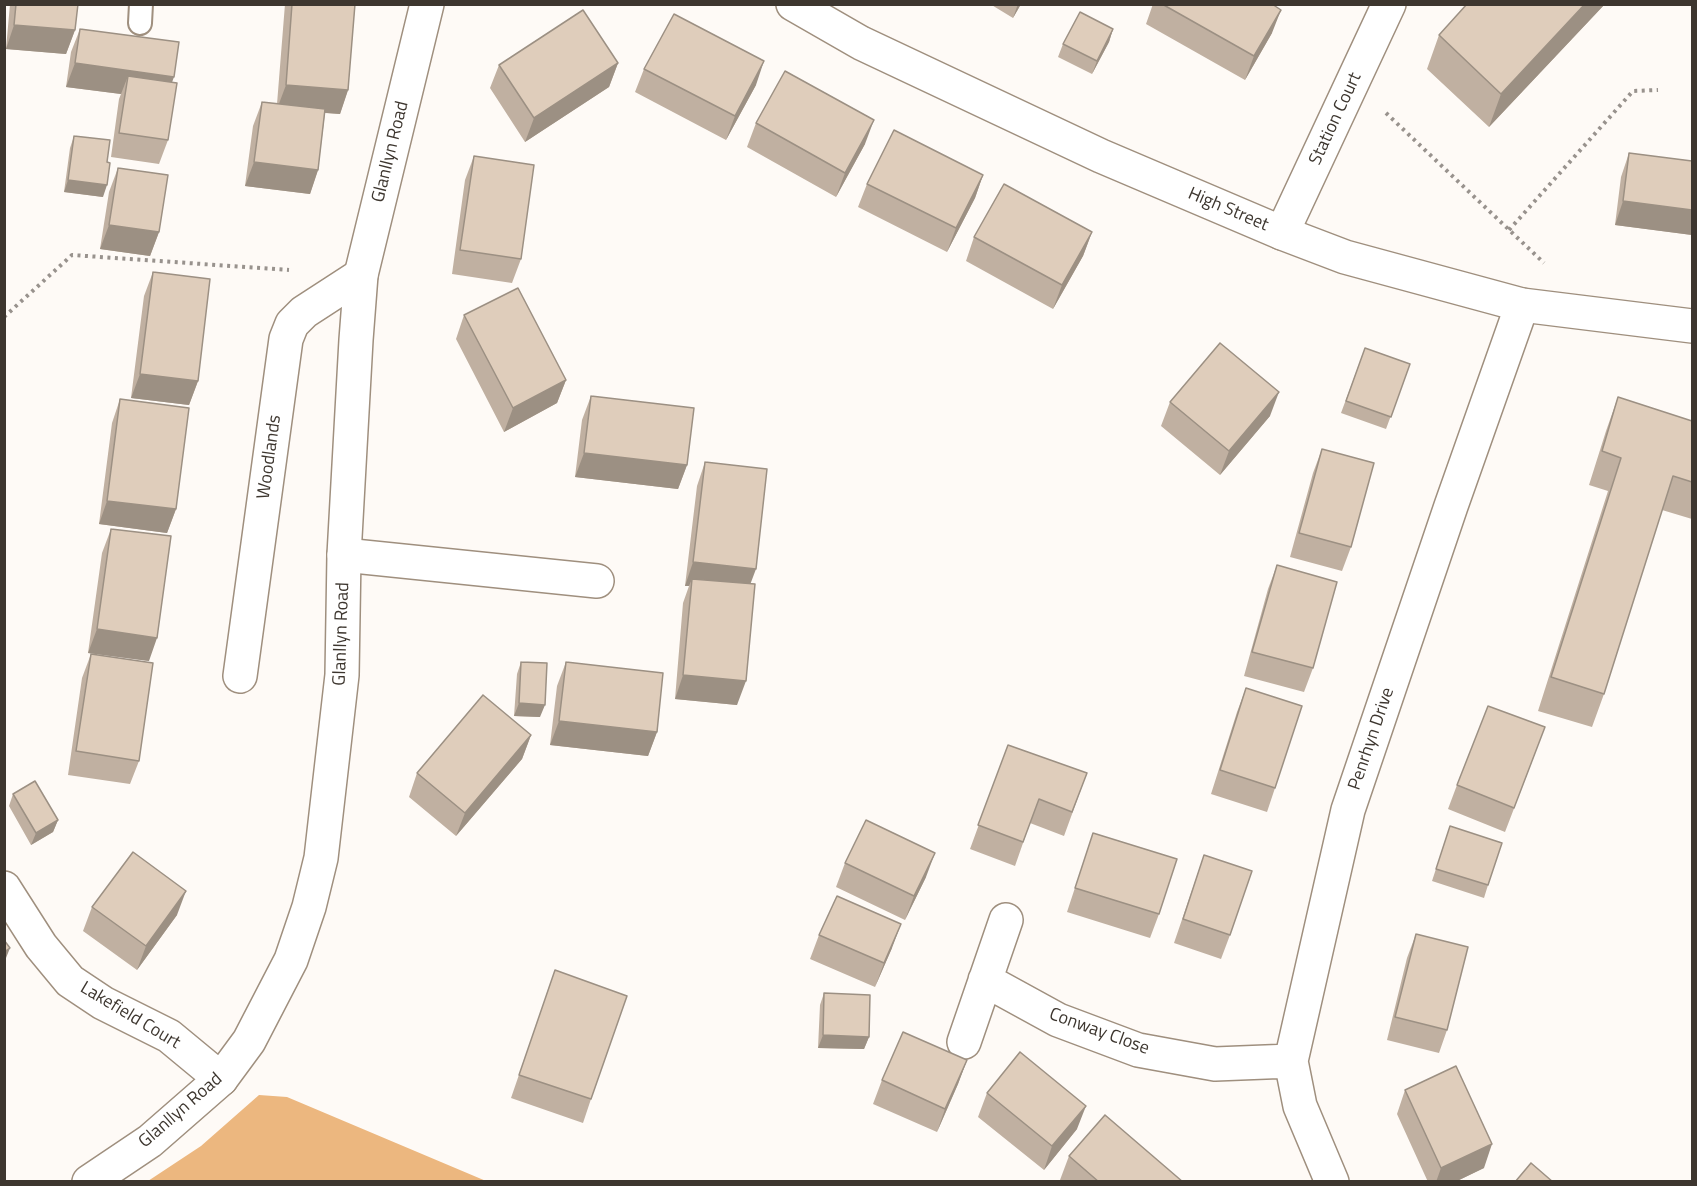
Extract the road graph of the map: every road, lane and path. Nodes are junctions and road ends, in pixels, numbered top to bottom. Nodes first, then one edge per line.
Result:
1 (427, 4) edge
2 (793, 4) edge
3 (1389, 4) edge
4 (1353, 82) junction
5 (1658, 90) dead end
6 (1509, 230) junction
7 (1282, 232) junction
8 (1550, 269) dead end
9 (292, 271) dead end
10 (361, 275) junction
11 (1522, 305) junction
12 (4, 317) edge
13 (1692, 326) edge
14 (344, 555) junction
15 (597, 581) dead end
16 (240, 676) dead end
17 (4, 888) edge
18 (1006, 920) dead end
19 (985, 980) junction
20 (964, 1042) dead end
21 (1291, 1061) junction
22 (221, 1078) junction
23 (89, 1182) edge
24 (1332, 1182) edge

1 - 10 street, Glanllyn Road
2 - 7 street, High Street
3 - 4 street, Station Court
4 - 6 path
4 - 7 street, Station Court
5 - 6 path
6 - 8 path
7 - 11 street, High Street
9 - 12 path
10 - 14 street, Glanllyn Road
10 - 16 street, Woodlands
11 - 13 street, High Street
11 - 21 street, Penrhyn Drive
14 - 15 street
14 - 22 street, Glanllyn Road
17 - 22 street, Lakefield Court
18 - 19 street
19 - 20 street
19 - 21 street, Conway Close
21 - 24 street, Penrhyn Drive
22 - 23 street, Glanllyn Road

